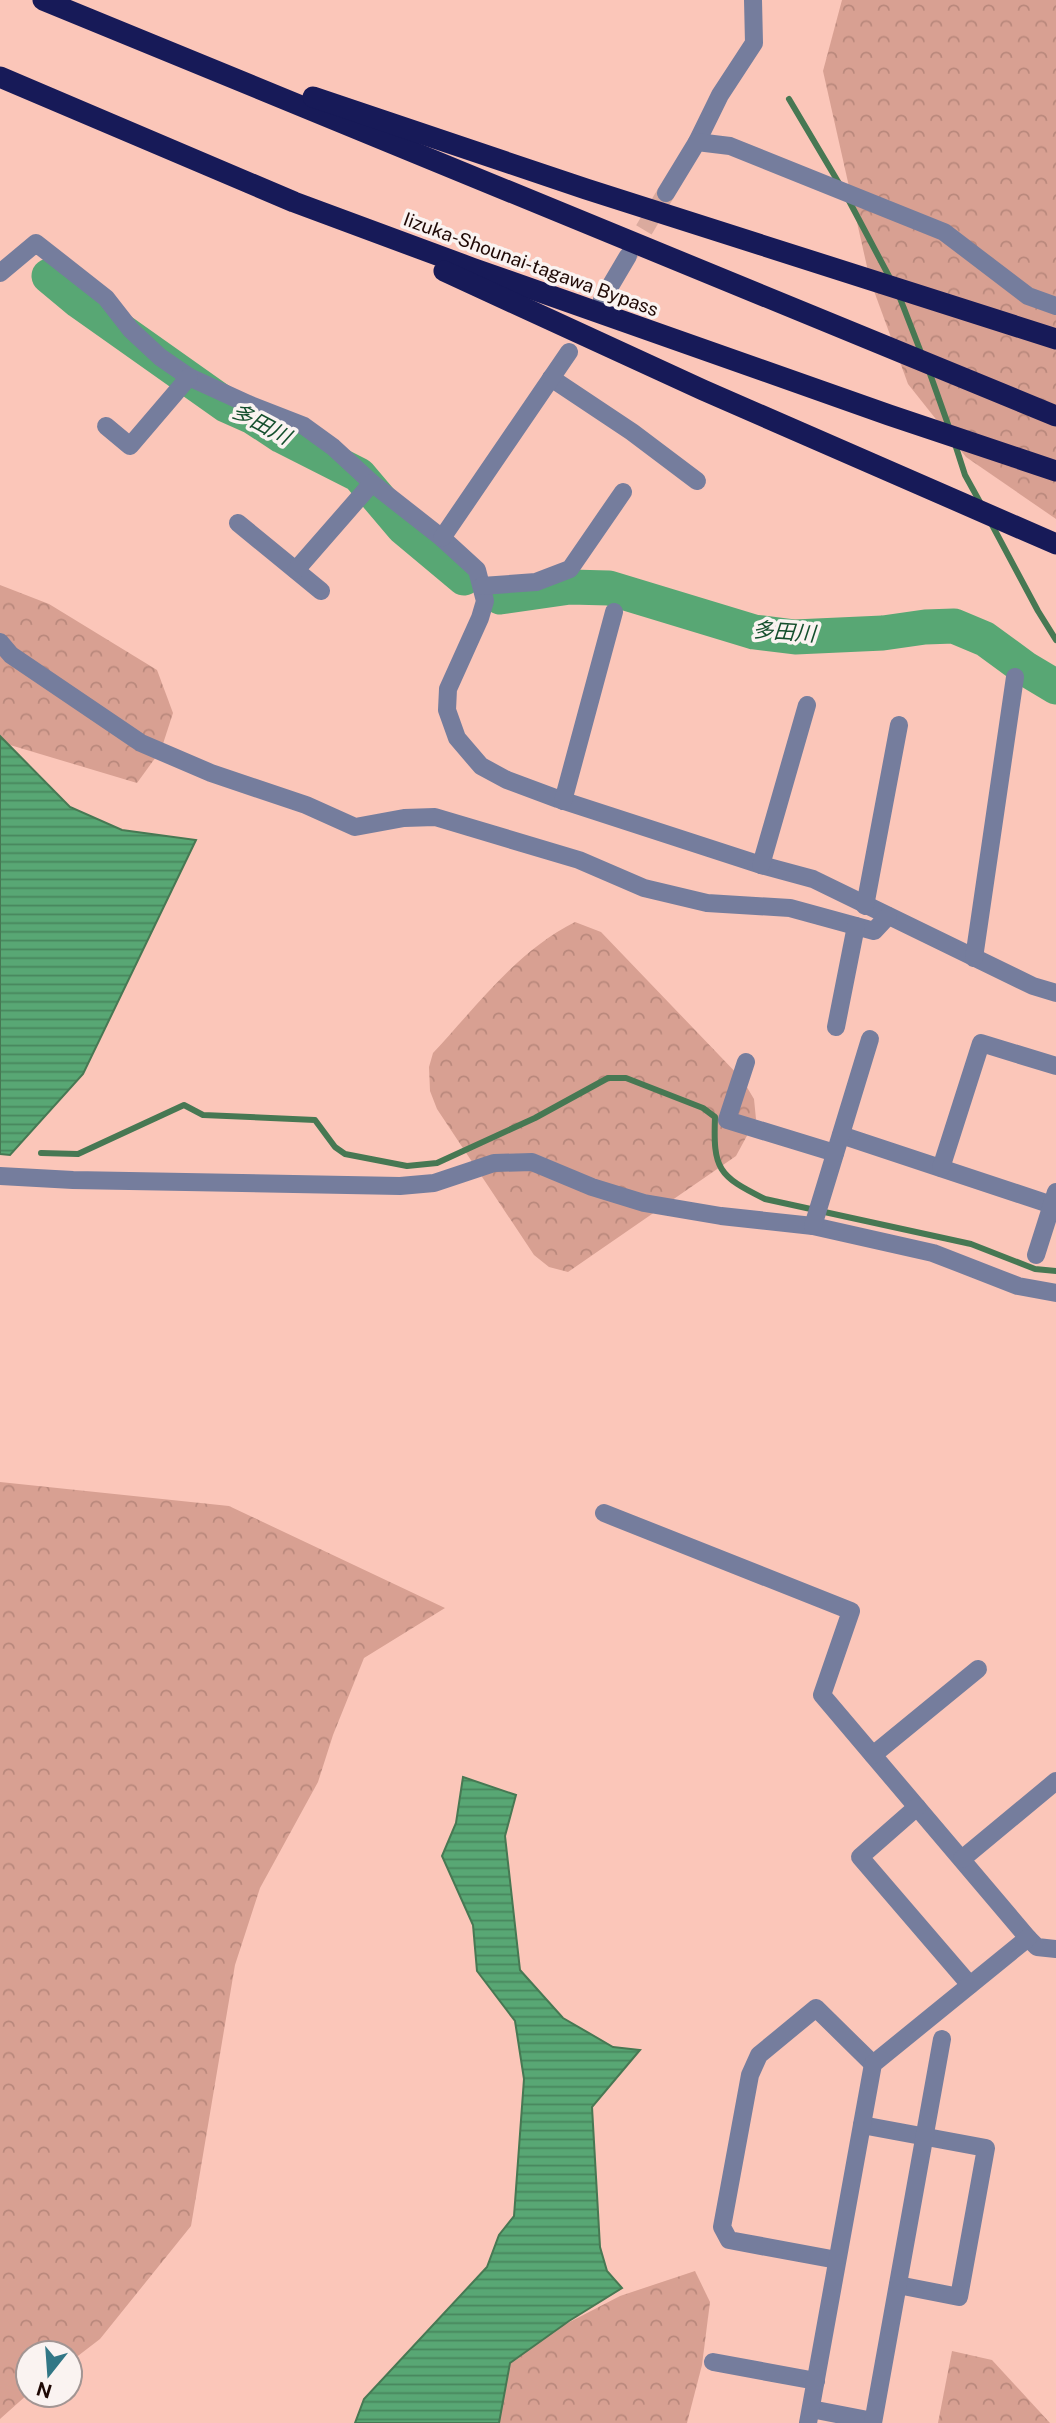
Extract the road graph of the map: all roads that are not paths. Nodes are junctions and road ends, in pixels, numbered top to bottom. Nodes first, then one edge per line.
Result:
1 (43, 0) edge
2 (752, 0) edge
3 (125, 34) junction
4 (0, 77) edge
5 (697, 142) junction
6 (666, 193) tunnel mouth
7 (294, 202) junction
8 (628, 256) tunnel mouth
9 (0, 273) edge
10 (602, 300) dead end
11 (1056, 306) edge
12 (1056, 339) edge
13 (569, 352) dead end
14 (189, 377) junction
15 (551, 379) junction
16 (1056, 416) edge
17 (106, 426) dead end
18 (1056, 471) edge
19 (697, 481) dead end
20 (372, 483) junction
21 (623, 492) dead end
22 (238, 523) dead end
23 (442, 538) junction
24 (1056, 544) edge
25 (296, 570) junction
26 (482, 586) junction
27 (321, 592) dead end
28 (614, 612) dead end
29 (0, 642) edge
30 (1016, 677) dead end
31 (807, 705) dead end
32 (899, 725) dead end
33 (563, 801) junction
34 (761, 865) junction
35 (865, 906) junction
36 (888, 916) junction
37 (856, 926) junction
38 (974, 958) junction
39 (1056, 993) edge
40 (836, 1027) dead end
41 (870, 1039) dead end
42 (746, 1062) dead end
43 (1056, 1066) edge
44 (841, 1135) junction
45 (835, 1153) junction
46 (942, 1168) junction
47 (0, 1176) edge
48 (1054, 1198) edge
49 (813, 1226) junction
50 (1036, 1255) dead end
51 (1056, 1293) edge
52 (604, 1513) dead end
53 (978, 1669) dead end
54 (873, 1755) junction
55 (1056, 1781) edge
56 (917, 1807) junction
57 (961, 1859) junction
58 (1028, 1938) junction
59 (1056, 1949) edge
60 (970, 1985) junction
61 (942, 2039) dead end
62 (873, 2064) junction
63 (862, 2125) junction
64 (925, 2136) junction
65 (837, 2260) junction
66 (898, 2285) junction
67 (713, 2362) dead end
68 (816, 2381) junction
69 (810, 2416) edge
70 (873, 2422) edge

1 - 3 highway
2 - 5 street
3 - 12 highway
3 - 16 highway
4 - 7 highway, Iizuka-Shounai-tagawa Bypass
5 - 6 street
5 - 11 street
7 - 18 highway, Iizuka-Shounai-tagawa Bypass
7 - 24 highway
8 - 10 street
9 - 14 street
13 - 15 street
14 - 17 street
14 - 20 street
15 - 19 street
15 - 23 street
20 - 23 street
20 - 25 street
21 - 26 street
22 - 25 street
23 - 26 street
25 - 27 street
26 - 33 street
28 - 33 street
29 - 37 street
30 - 38 street
31 - 34 street
32 - 35 street
33 - 34 street
34 - 35 street
35 - 36 street
36 - 37 street
36 - 38 street
37 - 40 street
38 - 39 street
41 - 44 street
42 - 45 street
43 - 46 street
44 - 45 street
44 - 46 street
45 - 49 street
46 - 48 street
47 - 49 street
48 - 50 street
49 - 51 street
52 - 54 street
53 - 54 street
54 - 56 street
55 - 57 street
56 - 57 street
56 - 60 street
57 - 58 street
58 - 59 street
58 - 60 street
60 - 62 street
61 - 64 street
62 - 63 street
62 - 65 street
63 - 64 street
63 - 65 street
64 - 66 street
64 - 66 street
65 - 68 street
66 - 70 street
67 - 68 street
68 - 69 street
69 - 70 street

